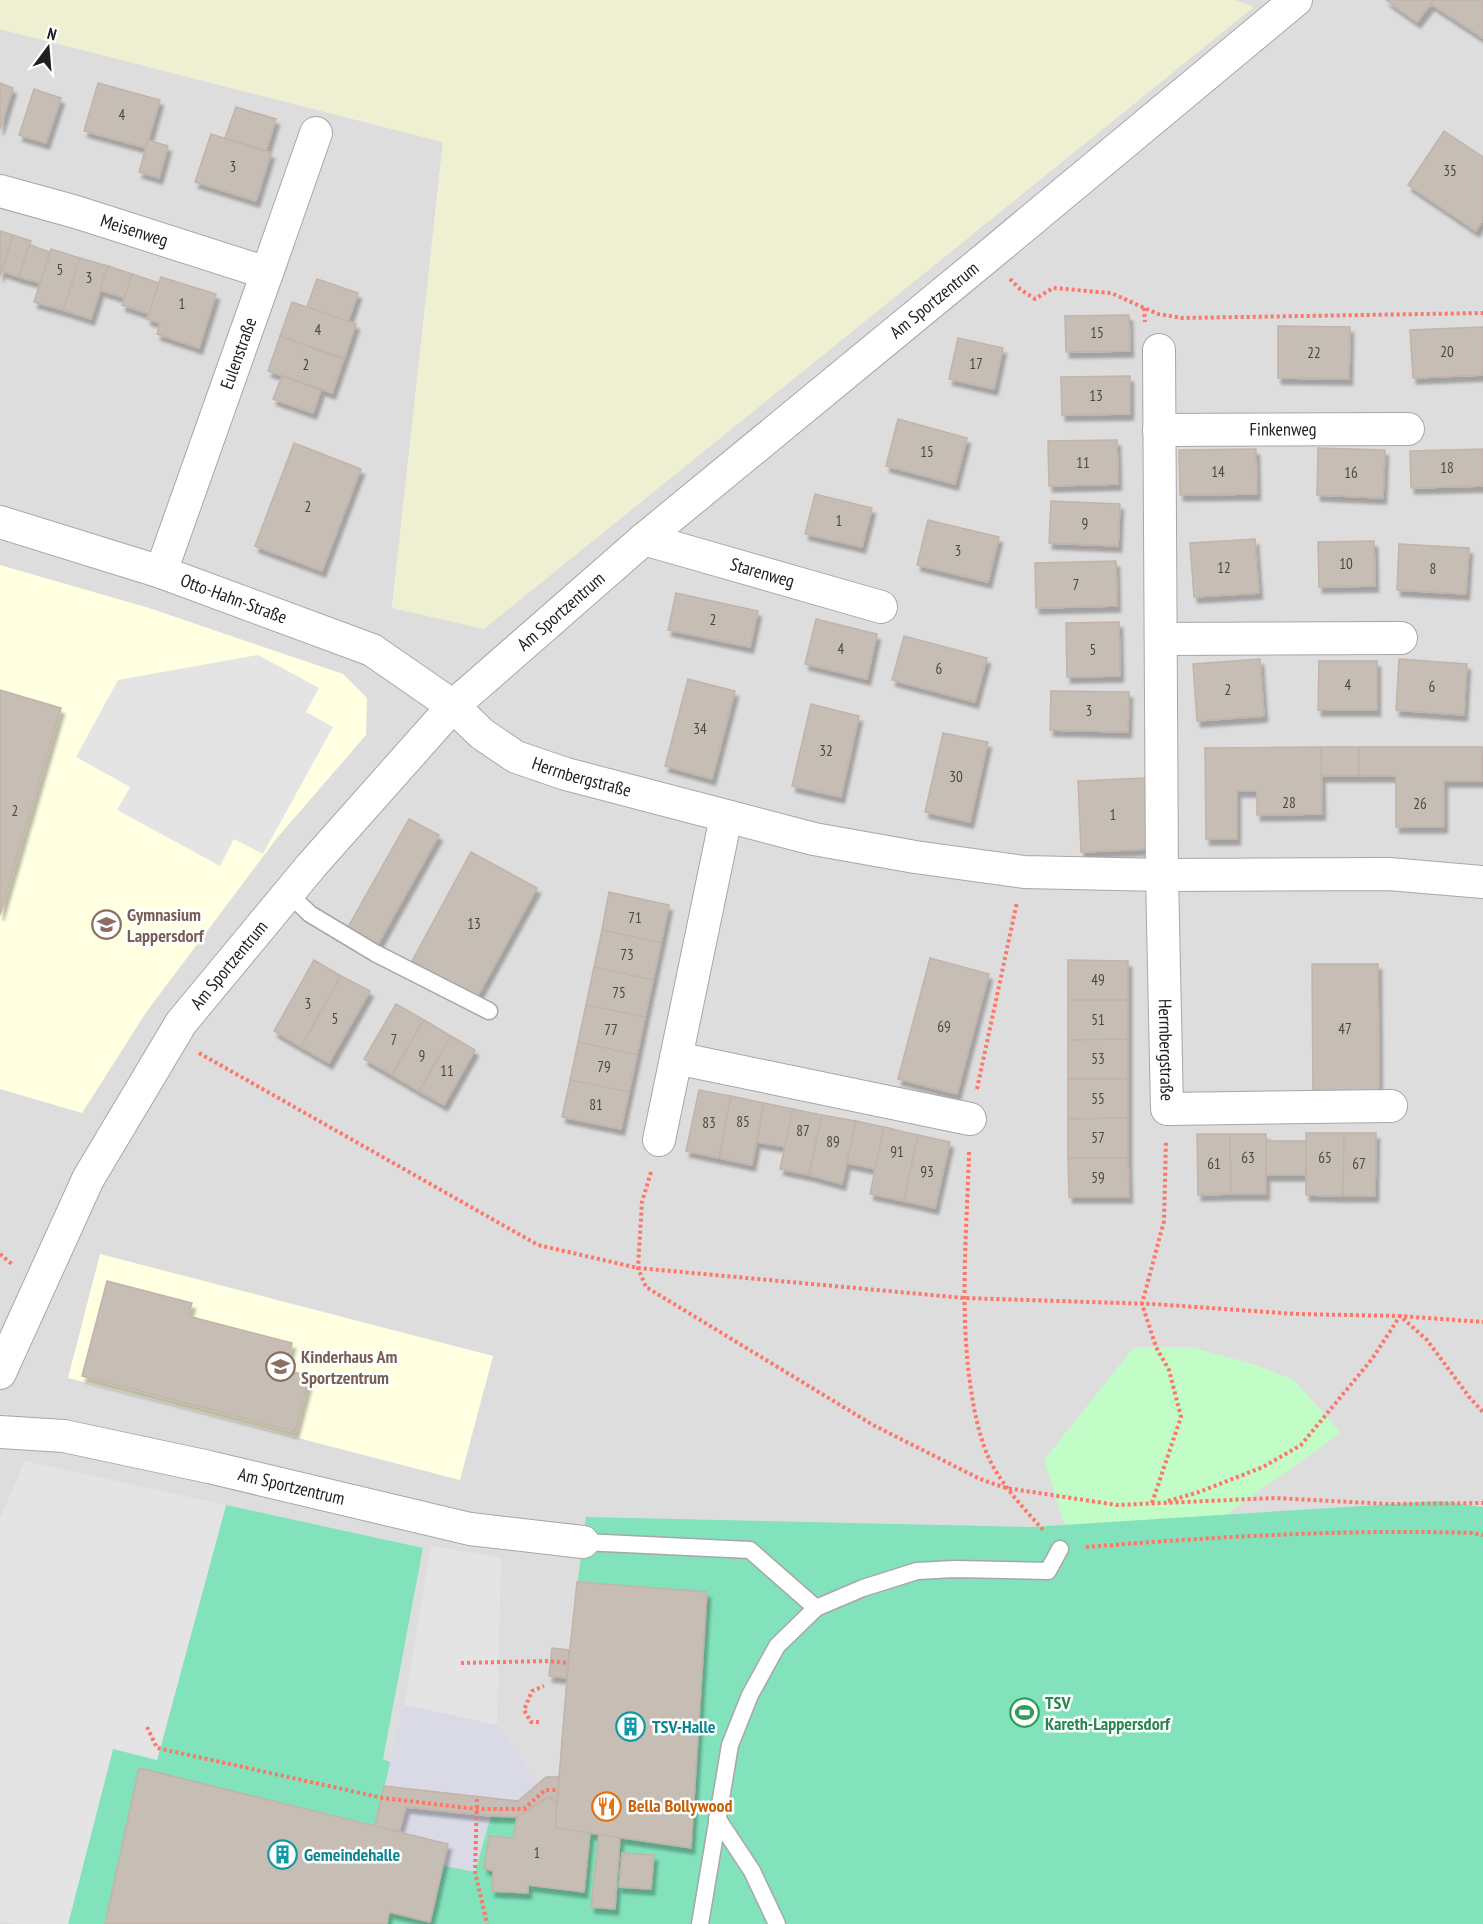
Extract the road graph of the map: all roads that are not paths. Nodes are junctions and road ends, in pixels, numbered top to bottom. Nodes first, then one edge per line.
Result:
1 (1296, 0) edge
2 (316, 132) dead end
3 (0, 191) edge
4 (267, 273) junction
5 (1159, 350) dead end
6 (1408, 429) dead end
7 (1159, 430) junction
8 (0, 522) edge
9 (644, 539) junction
10 (161, 572) junction
11 (881, 607) dead end
12 (1401, 638) dead end
13 (1161, 639) junction
14 (453, 706) junction
15 (726, 817) junction
16 (1162, 875) junction
17 (1483, 882) edge
18 (288, 893) junction
19 (489, 1011) dead end
20 (676, 1058) junction
21 (1391, 1106) dead end
22 (970, 1119) road end
23 (660, 1140) road end
24 (0, 1373) edge
25 (0, 1432) edge
26 (583, 1542) joint
27 (1060, 1549) road end
28 (816, 1608) junction
29 (717, 1818) junction
30 (700, 1924) edge
31 (777, 1924) edge

1 - 9 street, Am Sportzentrum
2 - 4 street, Eulenstraße
3 - 4 street, Meisenweg
4 - 10 street, Eulenstraße
5 - 7 street
6 - 7 street, Finkenweg
7 - 13 street
8 - 10 street, Otto-Hahn-Straße
9 - 11 street, Starenweg
9 - 14 street, Am Sportzentrum
10 - 14 street, Otto-Hahn-Straße
12 - 13 street
13 - 16 street
14 - 15 street, Herrnbergstraße
14 - 18 street, Am Sportzentrum
15 - 16 street, Herrnbergstraße
15 - 20 street
16 - 17 street, Herrnbergstraße
16 - 21 street, Herrnbergstraße
18 - 19 lane
18 - 24 street, Am Sportzentrum
20 - 22 street
20 - 23 street
25 - 26 street, Am Sportzentrum
26 - 28 lane
27 - 28 lane
28 - 29 lane
29 - 30 lane
29 - 31 lane

